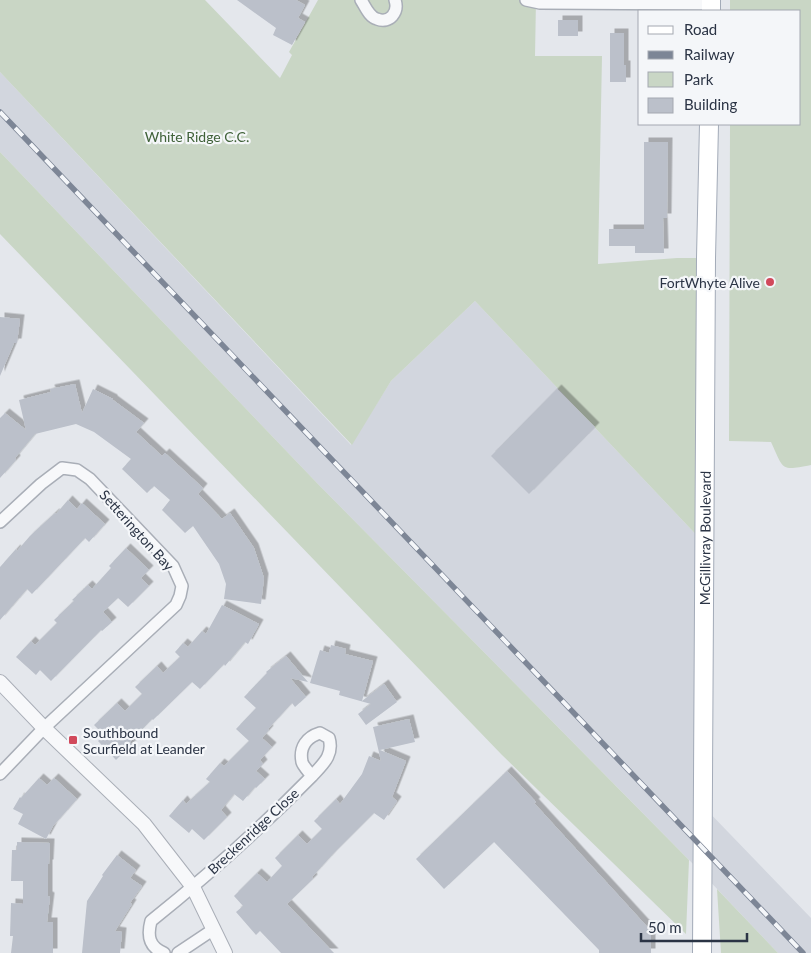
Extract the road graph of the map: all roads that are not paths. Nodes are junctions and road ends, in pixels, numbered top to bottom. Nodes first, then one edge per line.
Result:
1 (360, 0) edge
2 (395, 0) edge
3 (526, 0) edge
4 (711, 5) edge
5 (709, 125) edge
6 (0, 522) edge
7 (0, 682) edge
8 (44, 728) junction
9 (0, 774) edge
10 (312, 776) dead end
11 (194, 887) junction
12 (214, 929) junction
13 (164, 953) edge
14 (178, 953) edge
15 (225, 953) edge
16 (702, 953) edge

1 - 2 street
3 - 4 street
5 - 16 main road, McGillivray Boulevard
6 - 8 street, Setterington Bay
7 - 8 street
8 - 9 street, Setterington Bay
8 - 11 street
10 - 11 street, Breckenridge Close
11 - 12 street
11 - 13 street, Breckenridge Close
12 - 14 street
12 - 15 street

